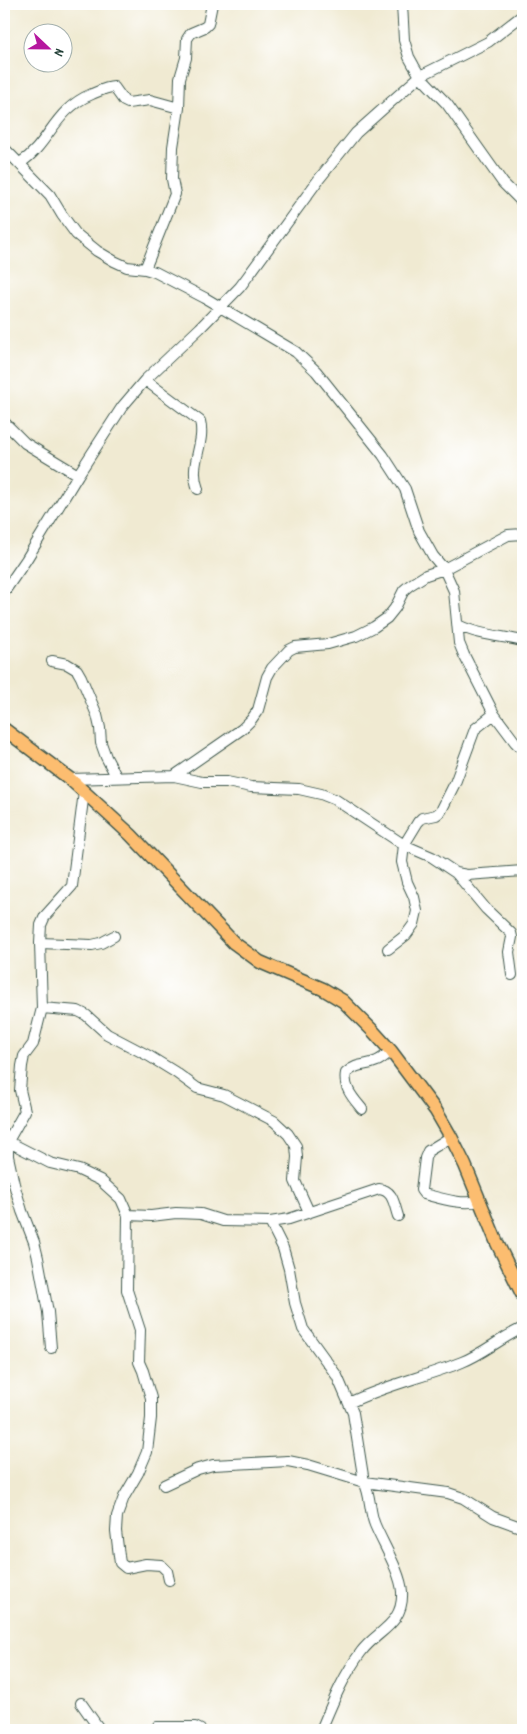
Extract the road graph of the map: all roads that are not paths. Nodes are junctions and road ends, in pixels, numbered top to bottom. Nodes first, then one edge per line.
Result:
1 (212, 4) edge
2 (402, 4) edge
3 (523, 15) edge
4 (420, 76) junction
5 (179, 108) junction
6 (4, 148) edge
7 (20, 163) junction
8 (521, 195) edge
9 (145, 268) junction
10 (220, 308) junction
11 (145, 380) junction
12 (4, 422) edge
13 (78, 475) junction
14 (198, 489) dead end
15 (523, 534) edge
16 (444, 569) junction
17 (4, 592) edge
18 (458, 624) junction
19 (523, 641) edge
20 (52, 661) dead end
21 (494, 714) junction
22 (4, 729) edge
23 (523, 750) edge
24 (116, 776) junction
25 (174, 776) junction
26 (70, 778) junction
27 (84, 792) junction
28 (404, 845) junction
29 (523, 871) edge
30 (456, 873) junction
31 (114, 936) dead end
32 (40, 943) junction
33 (388, 949) dead end
34 (512, 975) dead end
35 (42, 1008) junction
36 (391, 1050) junction
37 (362, 1109) dead end
38 (451, 1136) junction
39 (6, 1140) edge
40 (480, 1201) junction
41 (309, 1212) junction
42 (128, 1215) junction
43 (398, 1216) dead end
44 (270, 1222) junction
45 (523, 1296) edge
46 (523, 1328) edge
47 (51, 1348) dead end
48 (349, 1403) junction
49 (364, 1482) junction
50 (164, 1485) dead end
51 (523, 1528) edge
52 (169, 1580) dead end
53 (81, 1703) dead end
54 (157, 1726) dead end
55 (100, 1730) edge
56 (201, 1730) edge
57 (321, 1730) edge

1 - 5 street
2 - 4 street
3 - 4 street
4 - 8 street
4 - 10 street
5 - 7 street
5 - 9 street
6 - 7 street
7 - 9 street
9 - 10 street
10 - 11 street
10 - 16 street
11 - 13 street
11 - 14 street
12 - 13 street
13 - 17 street
15 - 16 street
16 - 18 street
16 - 25 street
18 - 19 street
18 - 21 street
20 - 24 street
21 - 23 street
21 - 28 street
22 - 26 main road
24 - 25 street
24 - 26 street
25 - 28 street
26 - 27 main road
27 - 32 street
27 - 36 main road
28 - 30 street
28 - 33 street
29 - 30 street
30 - 34 street
31 - 32 street
32 - 35 street
35 - 39 street
35 - 41 street
36 - 37 street
36 - 38 main road
38 - 40 main road
38 - 40 street
39 - 42 street
39 - 47 street
40 - 45 main road
41 - 43 street
41 - 44 street
42 - 44 street
42 - 52 street
44 - 48 street
46 - 48 street
48 - 49 street
49 - 50 street
49 - 51 street
49 - 57 street
53 - 55 street
54 - 56 street

